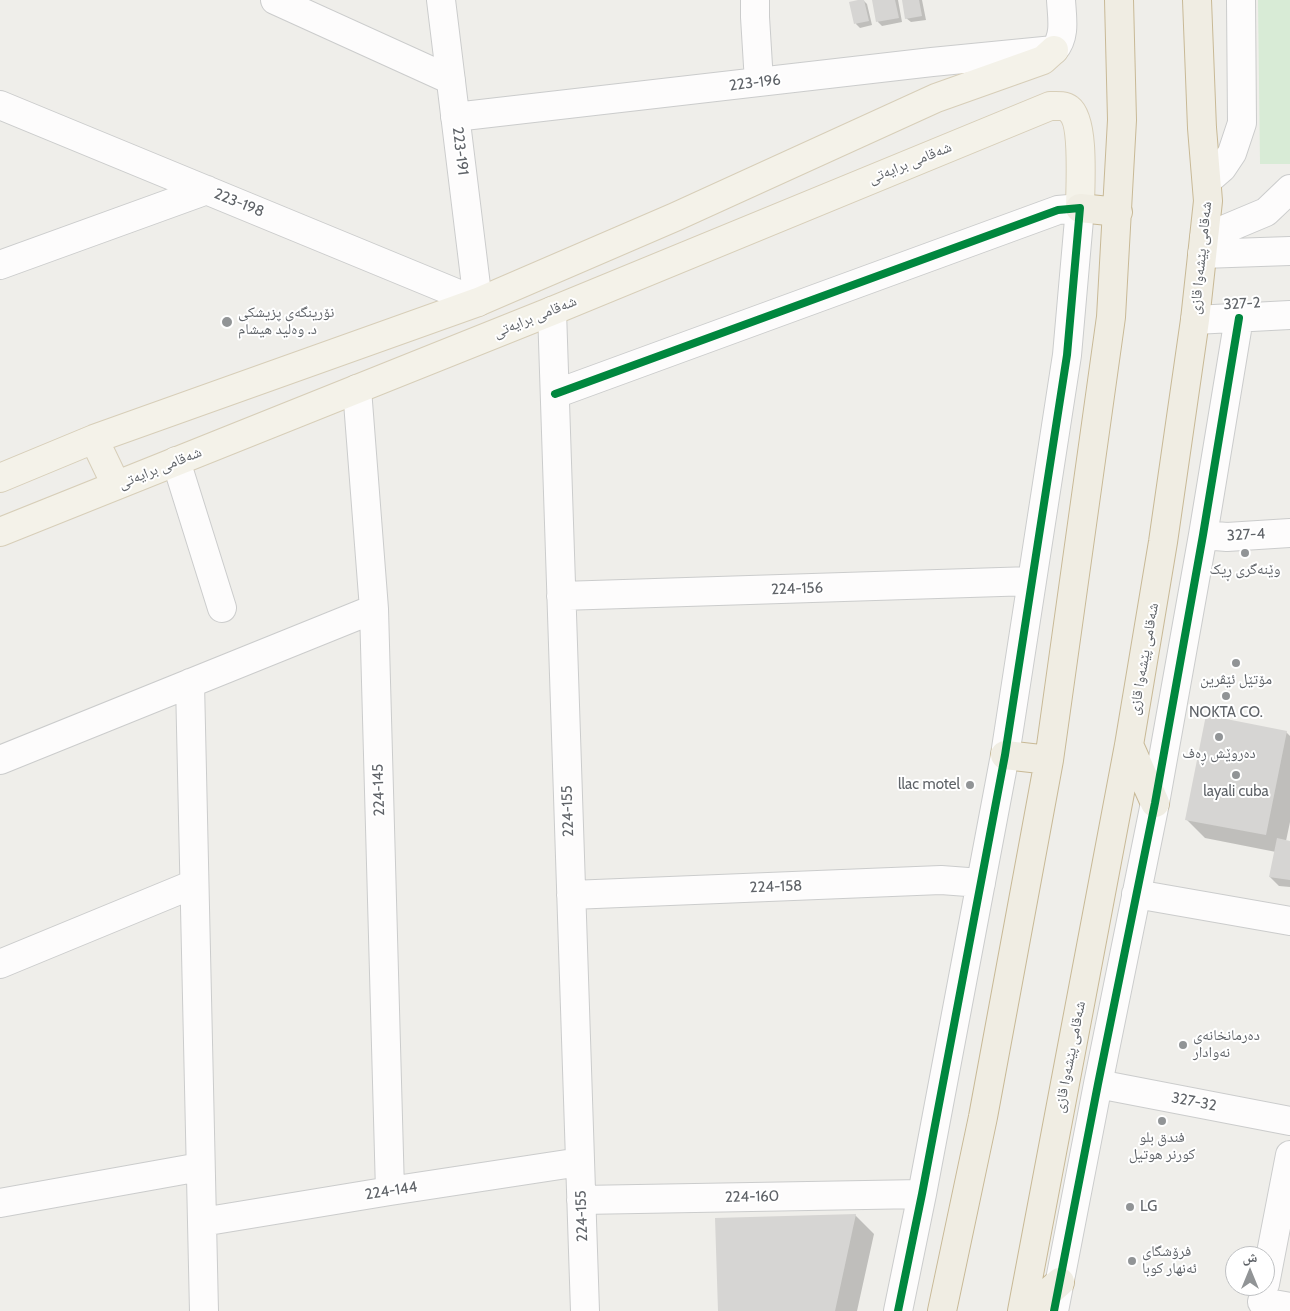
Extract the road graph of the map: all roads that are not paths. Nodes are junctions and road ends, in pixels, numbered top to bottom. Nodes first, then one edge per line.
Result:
1 (275, 0) edge
2 (441, 0) edge
3 (755, 0) edge
4 (1061, 0) edge
5 (1119, 0) edge
6 (1197, 0) edge
7 (1241, 0) edge
8 (1054, 50) junction
9 (451, 80) junction
10 (759, 82) junction
11 (0, 106) edge
12 (456, 117) junction
13 (1206, 181) junction
14 (1290, 189) edge
15 (207, 190) junction
16 (1080, 208) junction
17 (1118, 212) junction
18 (675, 217) junction
19 (1290, 233) edge
20 (1203, 246) junction
21 (696, 251) junction
22 (1290, 251) edge
23 (0, 265) edge
24 (478, 302) junction
25 (552, 311) junction
26 (1290, 315) edge
27 (1239, 318) junction
28 (1195, 320) junction
29 (357, 389) junction
30 (555, 394) junction
31 (94, 439) junction
32 (176, 462) junction
33 (0, 478) edge
34 (116, 485) junction
35 (0, 532) edge
36 (1290, 533) edge
37 (1203, 535) junction
38 (1032, 581) junction
39 (562, 596) junction
40 (222, 608) dead end
41 (374, 609) junction
42 (190, 684) junction
43 (1129, 745) junction
44 (1005, 755) junction
45 (0, 760) edge
46 (1049, 760) junction
47 (1155, 803) junction
48 (981, 882) junction
49 (194, 884) junction
50 (1136, 894) junction
51 (571, 896) junction
52 (1290, 921) edge
53 (0, 964) edge
54 (1098, 1084) junction
55 (1290, 1121) edge
56 (1290, 1155) edge
57 (580, 1162) junction
58 (200, 1168) junction
59 (390, 1191) junction
60 (922, 1194) junction
61 (581, 1200) junction
62 (0, 1203) edge
63 (202, 1222) junction
64 (1273, 1246) edge
65 (1060, 1282) junction
66 (1263, 1296) edge
67 (1290, 1307) edge
68 (204, 1311) edge
69 (585, 1311) edge
70 (898, 1311) edge
71 (942, 1311) edge
72 (1022, 1311) edge
73 (1026, 1311) edge
74 (1054, 1311) edge

1 - 9 street
2 - 9 street, 223-191
3 - 10 street
4 - 8 street
5 - 17 highway
6 - 13 highway, شەقامی پێشەوا قازی
7 - 13 street
8 - 10 street, 223-196
8 - 18 main road
9 - 12 street, 223-191
10 - 12 street, 223-196
11 - 15 street, 223-198
12 - 24 street, 223-191
13 - 20 highway, شەقامی پێشەوا قازی
14 - 20 street
15 - 23 street
15 - 24 street, 223-198
16 - 17 highway
16 - 21 main road, شەقامی برایەتی
16 - 30 street
16 - 38 street
17 - 46 highway
18 - 21 main road
18 - 24 main road
19 - 20 street
20 - 22 street
20 - 28 highway, شەقامی پێشەوا قازی
21 - 25 main road, شەقامی برایەتی
24 - 31 main road
25 - 29 main road, شەقامی برایەتی
25 - 30 street, 224-155
26 - 27 street, 327-2
27 - 28 street, 327-2
27 - 37 street
28 - 43 highway, شەقامی پێشەوا قازی
29 - 32 main road, شەقامی برایەتی
29 - 41 street, 224-145
30 - 39 street, 224-155
31 - 33 main road
31 - 34 main road
32 - 34 main road, شەقامی برایەتی
32 - 40 street
34 - 35 main road, شەقامی برایەتی
36 - 37 street, 327-4
37 - 47 street
38 - 39 street, 224-156
38 - 44 street
39 - 51 street, 224-155
41 - 42 street
41 - 59 street, 224-145
42 - 45 street
42 - 49 street
43 - 47 highway
43 - 72 highway, شەقامی پێشەوا قازی
44 - 46 highway
44 - 48 street
46 - 71 highway
47 - 50 street
48 - 51 street, 224-158
48 - 60 street
49 - 53 street
49 - 58 street
50 - 52 street
50 - 54 street
51 - 57 street, 224-155
54 - 55 street, 327-32
54 - 65 street
56 - 64 street
57 - 59 street, 224-144
57 - 61 street, 224-155
58 - 62 street
58 - 63 street
59 - 63 street, 224-144
60 - 61 street, 224-160
60 - 70 street
61 - 69 street, 224-155
63 - 68 street
65 - 73 highway
65 - 74 street
66 - 67 street

